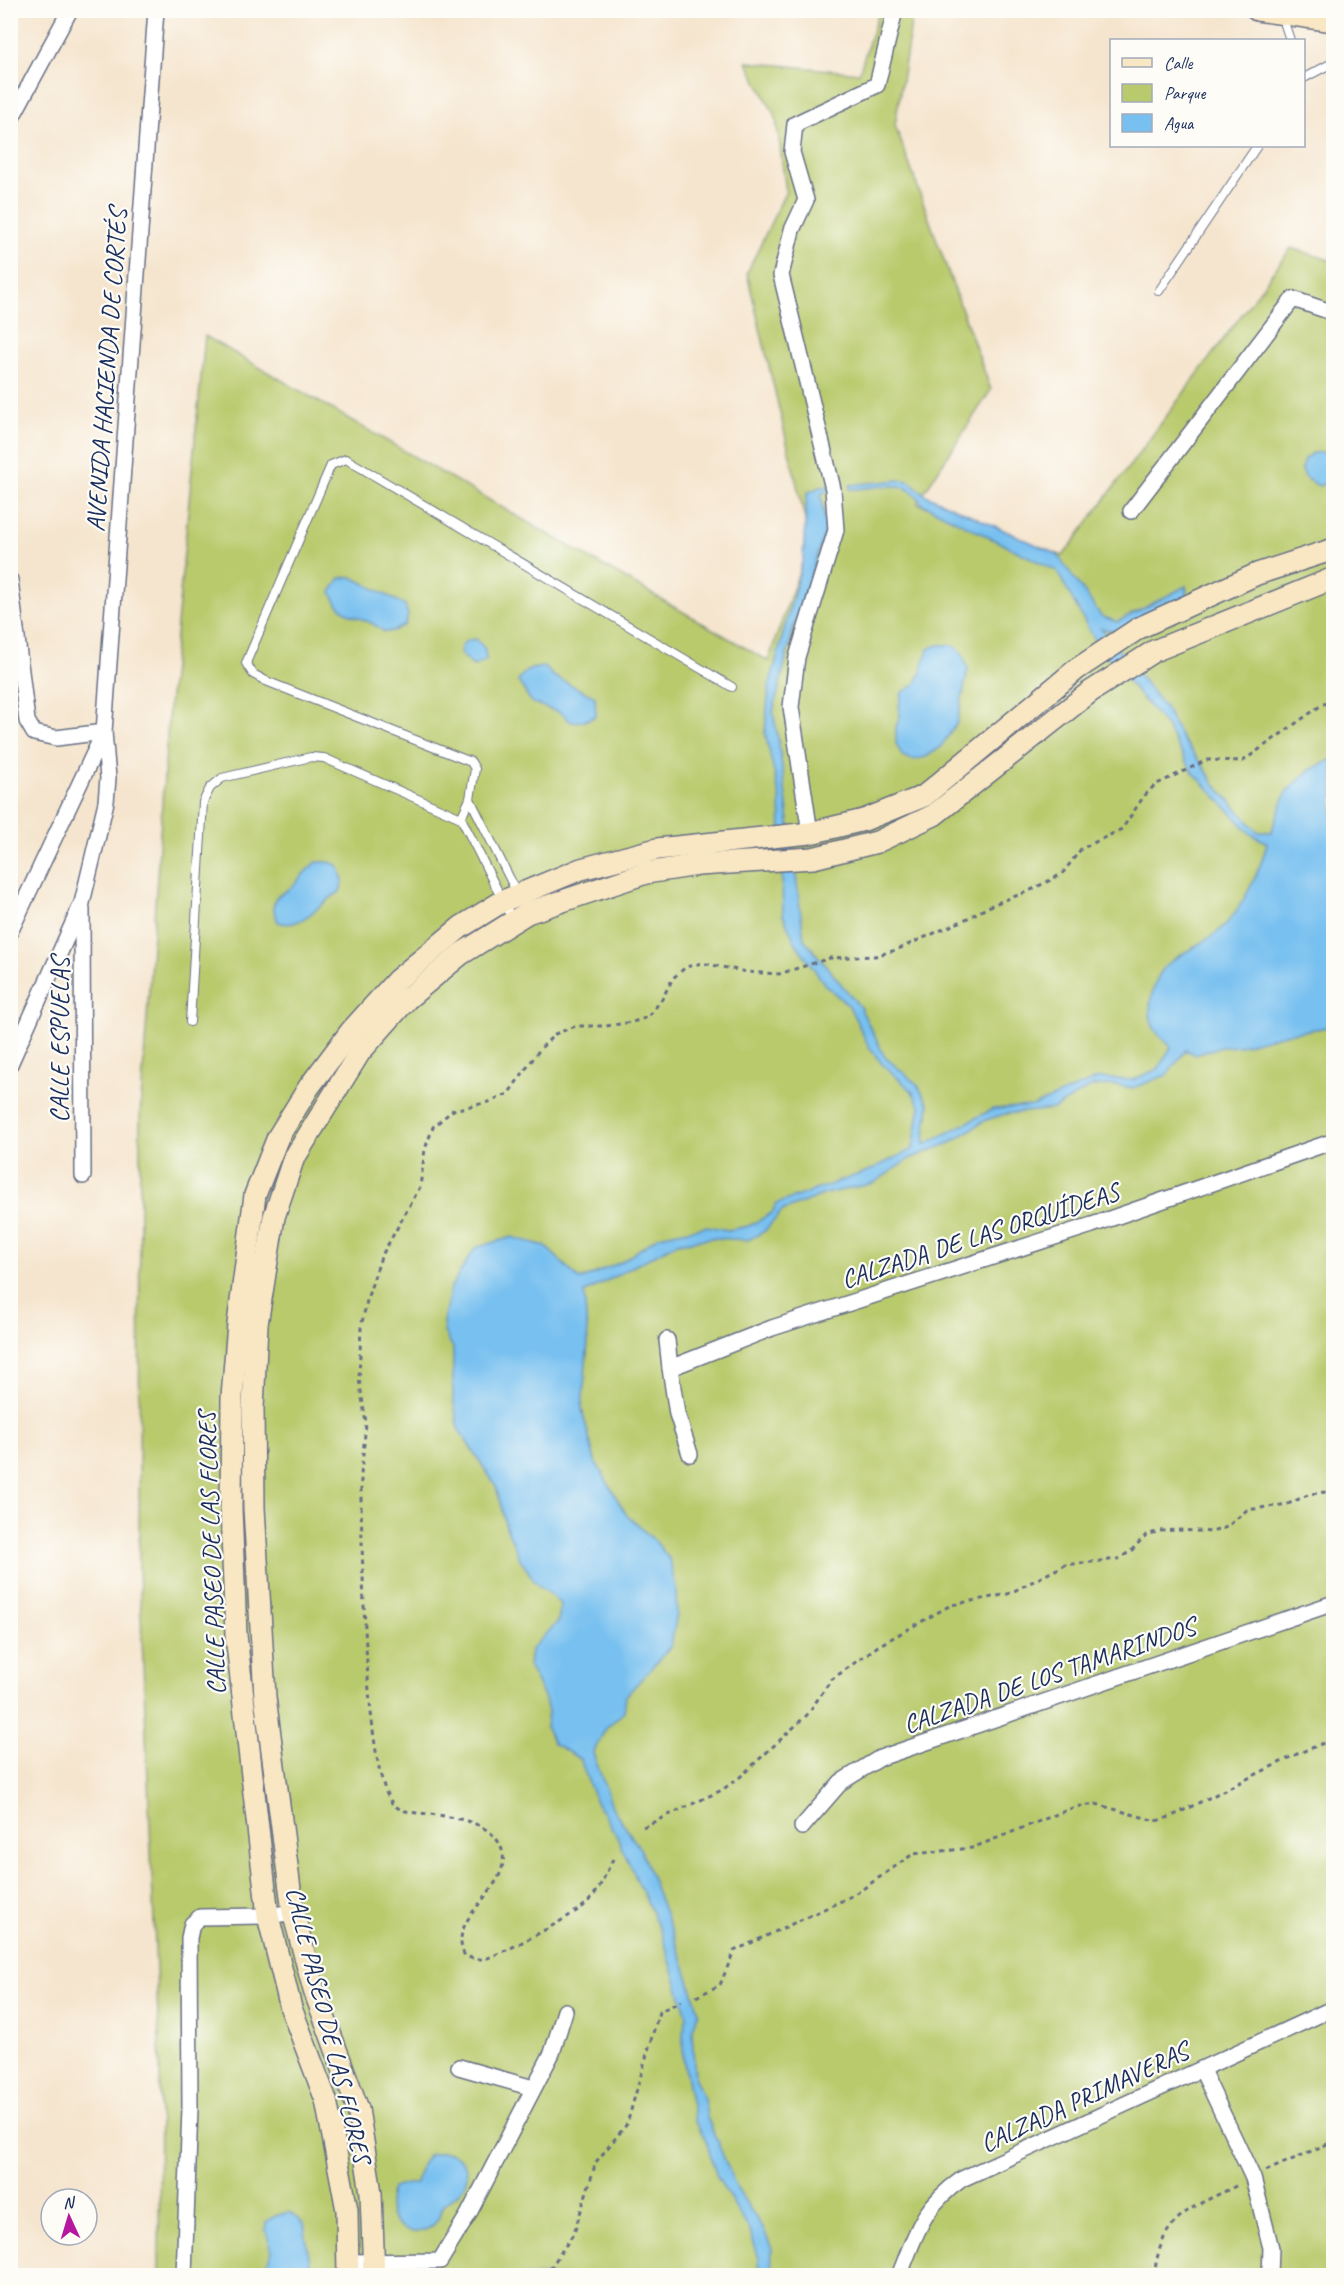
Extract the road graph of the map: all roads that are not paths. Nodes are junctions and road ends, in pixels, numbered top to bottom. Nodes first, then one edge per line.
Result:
1 (70, 10) edge
2 (156, 10) edge
3 (895, 10) edge
4 (1257, 10) edge
5 (1281, 14) junction
6 (1334, 21) edge
7 (1290, 39) edge
8 (1334, 62) edge
9 (1305, 77) edge
10 (10, 121) edge
11 (1256, 147) edge
12 (1159, 291) dead end
13 (1334, 312) edge
14 (1131, 511) dead end
15 (1334, 549) edge
16 (1311, 556) junction
17 (10, 580) edge
18 (1326, 581) edge
19 (732, 687) dead end
20 (104, 732) junction
21 (470, 800) junction
22 (461, 818) junction
23 (834, 827) junction
24 (810, 833) junction
25 (843, 850) junction
26 (510, 898) junction
27 (82, 903) junction
28 (520, 917) junction
29 (10, 932) edge
30 (190, 1022) dead end
31 (10, 1064) edge
32 (1334, 1141) edge
33 (83, 1176) dead end
34 (667, 1340) dead end
35 (670, 1368) junction
36 (690, 1454) dead end
37 (231, 1508) junction
38 (254, 1508) junction
39 (1334, 1604) edge
40 (802, 1827) dead end
41 (293, 1912) junction
42 (268, 1916) junction
43 (1334, 2008) edge
44 (565, 2011) dead end
45 (459, 2067) dead end
46 (1202, 2070) junction
47 (533, 2088) junction
48 (440, 2261) junction
49 (348, 2269) edge
50 (374, 2269) edge
51 (184, 2276) edge
52 (431, 2276) edge
53 (899, 2276) edge
54 (1269, 2276) edge

1 - 10 street
2 - 20 street, AVENIDA HACIENDA DE CORTÉS
3 - 24 street
4 - 5 street
5 - 6 street
5 - 7 lane
8 - 9 lane
11 - 12 lane
13 - 14 street
15 - 16 street, CALLE PASEO DE LAS FLORES
16 - 18 street
16 - 23 street, CALLE PASEO DE LAS FLORES
17 - 20 street
18 - 25 street, CALLE PASEO DE LAS FLORES
19 - 21 lane
20 - 27 street, AVENIDA HACIENDA DE CORTÉS
20 - 29 street, AVENIDA HACIENDA DE CORTÉS
21 - 22 lane
21 - 26 lane
22 - 26 lane
22 - 30 lane
23 - 24 street, CALLE PASEO DE LAS FLORES
23 - 25 street
24 - 26 street, CALLE PASEO DE LAS FLORES
25 - 28 street, CALLE PASEO DE LAS FLORES
26 - 28 lane
26 - 28 lane
26 - 37 street, CALLE PASEO DE LAS FLORES
27 - 31 street, AVENIDA HACIENDA DE CORTÉS
27 - 33 street, CALLE ESPUELAS
28 - 38 street, CALLE PASEO DE LAS FLORES
32 - 35 street, CALZADA DE LAS ORQUÍDEAS
34 - 35 street
35 - 36 street
37 - 38 street
37 - 42 street, CALLE PASEO DE LAS FLORES
38 - 41 street, CALLE PASEO DE LAS FLORES
39 - 40 street, CALZADA DE LOS TAMARINDOS
41 - 42 street
41 - 50 street, CALLE PASEO DE LAS FLORES
42 - 49 street, CALLE PASEO DE LAS FLORES
42 - 51 street
43 - 46 street, CALZADA PRIMAVERAS
44 - 47 street
45 - 47 street
46 - 53 street, CALZADA PRIMAVERAS
46 - 54 street
47 - 48 street
48 - 50 street
48 - 52 street
49 - 50 street

